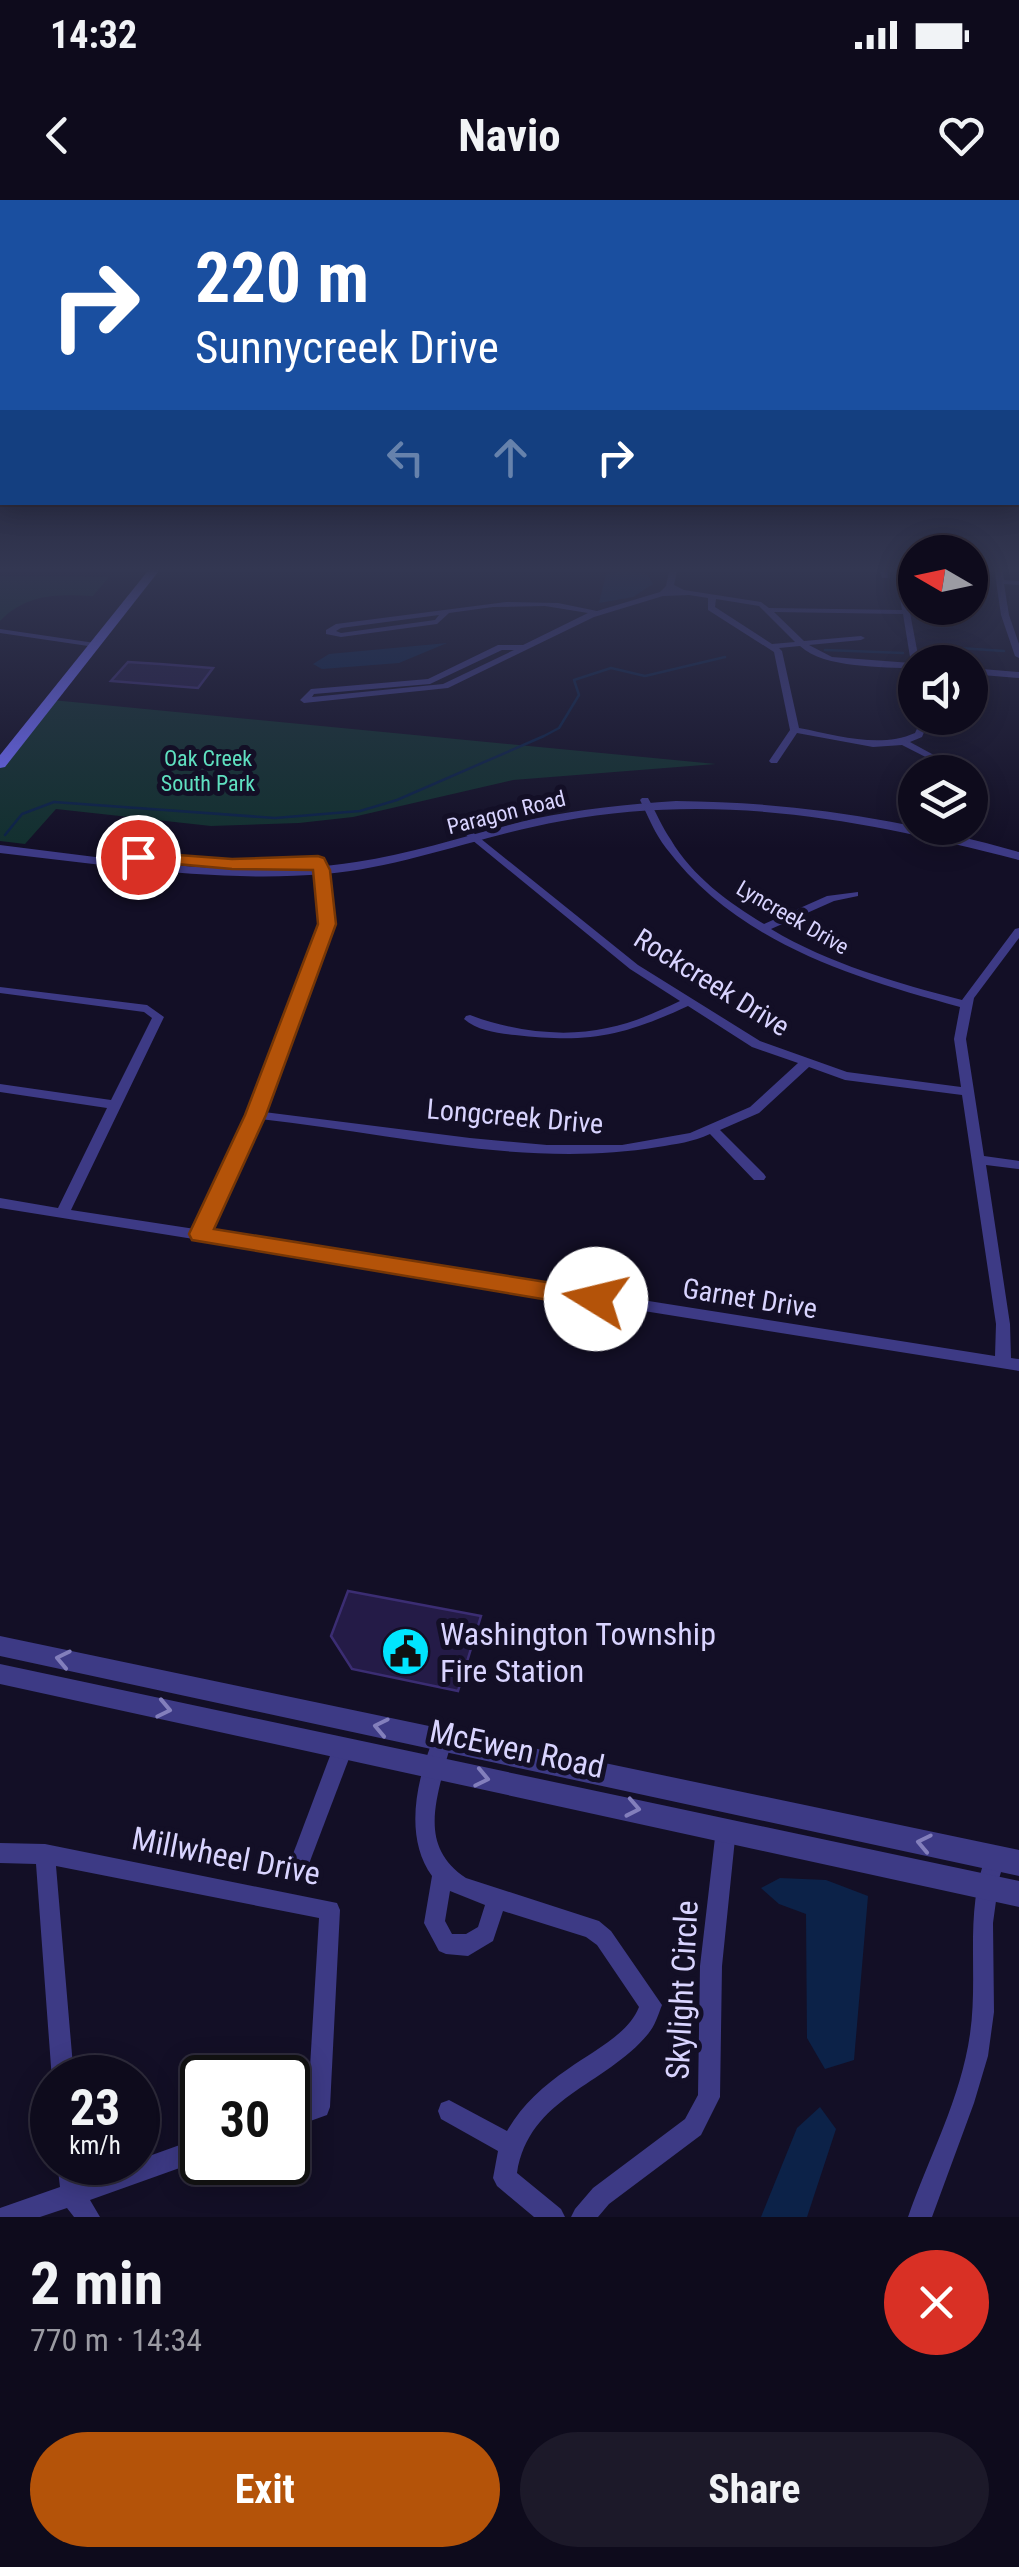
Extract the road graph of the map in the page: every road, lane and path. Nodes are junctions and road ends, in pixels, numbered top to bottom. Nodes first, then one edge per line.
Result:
1 (73, 661) edge
2 (472, 661) edge
3 (497, 661) edge
4 (777, 661) edge
5 (848, 661) edge
6 (898, 662) edge
7 (988, 673) edge
8 (1019, 676) edge
9 (795, 730) junction
10 (917, 735) edge
11 (904, 742) junction
12 (4, 748) edge
13 (929, 755) edge
14 (774, 761) dead end
15 (0, 764) edge
16 (647, 804) junction
17 (898, 819) edge
18 (473, 836) junction
19 (0, 841) edge
20 (988, 842) edge
21 (0, 849) edge
22 (1019, 852) edge
23 (320, 866) junction
24 (854, 894) dead end
25 (766, 927) junction
26 (1019, 931) edge
27 (0, 990) edge
28 (688, 1002) junction
29 (966, 1005) junction
30 (470, 1019) dead end
31 (805, 1064) junction
32 (0, 1088) edge
33 (964, 1092) junction
34 (116, 1105) junction
35 (256, 1115) junction
36 (712, 1130) junction
37 (977, 1159) junction
38 (1019, 1164) edge
39 (759, 1178) dead end
40 (0, 1203) edge
41 (62, 1213) junction
42 (200, 1234) junction
43 (1011, 1364) edge
44 (0, 1646) edge
45 (0, 1674) edge
46 (442, 1741) junction
47 (342, 1748) junction
48 (434, 1767) junction
49 (726, 1829) junction
50 (0, 1853) edge
51 (45, 1854) junction
52 (1007, 1860) edge
53 (300, 1862) dead end
54 (442, 1876) junction
55 (984, 1886) junction
56 (1019, 1894) edge
57 (497, 1898) junction
58 (61, 2055) edge
59 (310, 2110) edge
60 (449, 2111) dead end
61 (512, 2146) junction
62 (180, 2157) edge
63 (71, 2185) edge
64 (72, 2196) junction
65 (6, 2217) edge
66 (88, 2217) edge
67 (553, 2217) edge
68 (583, 2217) edge
69 (920, 2217) edge

1 - 12 main road
2 - 3 street
4 - 9 street
5 - 6 street
7 - 8 street
9 - 11 street
9 - 14 street
10 - 11 street
11 - 13 street
12 - 15 main road
16 - 17 street, Paragon Road
16 - 18 street, Paragon Road
16 - 22 street, Paragon Road
16 - 25 street, Lyncreek Drive
18 - 23 street, Paragon Road
18 - 28 street, Rockcreek Drive
19 - 23 street, Paragon Road
20 - 22 street, Paragon Road
21 - 23 street, Paragon Road
23 - 35 street
24 - 25 street
25 - 29 street, Lyncreek Drive
26 - 29 street
27 - 34 street
28 - 30 street
28 - 31 street, Rockcreek Drive
29 - 33 street
31 - 33 street, Rockcreek Drive
31 - 36 street, Longcreek Drive
32 - 34 street
33 - 37 street
34 - 41 street
35 - 36 street, Longcreek Drive
35 - 42 street
36 - 39 street
37 - 38 street
37 - 43 street
40 - 41 street, Garnet Drive
41 - 42 street, Garnet Drive
42 - 43 street, Garnet Drive
46 -> 44 street, McEwen Road
45 -> 47 street, McEwen Road
46 - 48 street
52 -> 46 street, McEwen Road
47 - 48 street, McEwen Road
47 - 53 street
48 -> 49 street, McEwen Road
48 - 54 street
49 - 55 street, McEwen Road
49 - 68 street, Skylight Circle
50 - 51 street, Millwheel Drive
51 - 58 street
51 - 59 street, Millwheel Drive
52 - 55 street
54 - 57 street
54 - 57 street
55 - 56 street, McEwen Road
55 - 69 street
57 - 61 street
60 - 61 street
61 - 67 street
62 - 64 street
63 - 64 street
64 - 65 street
64 - 66 street

